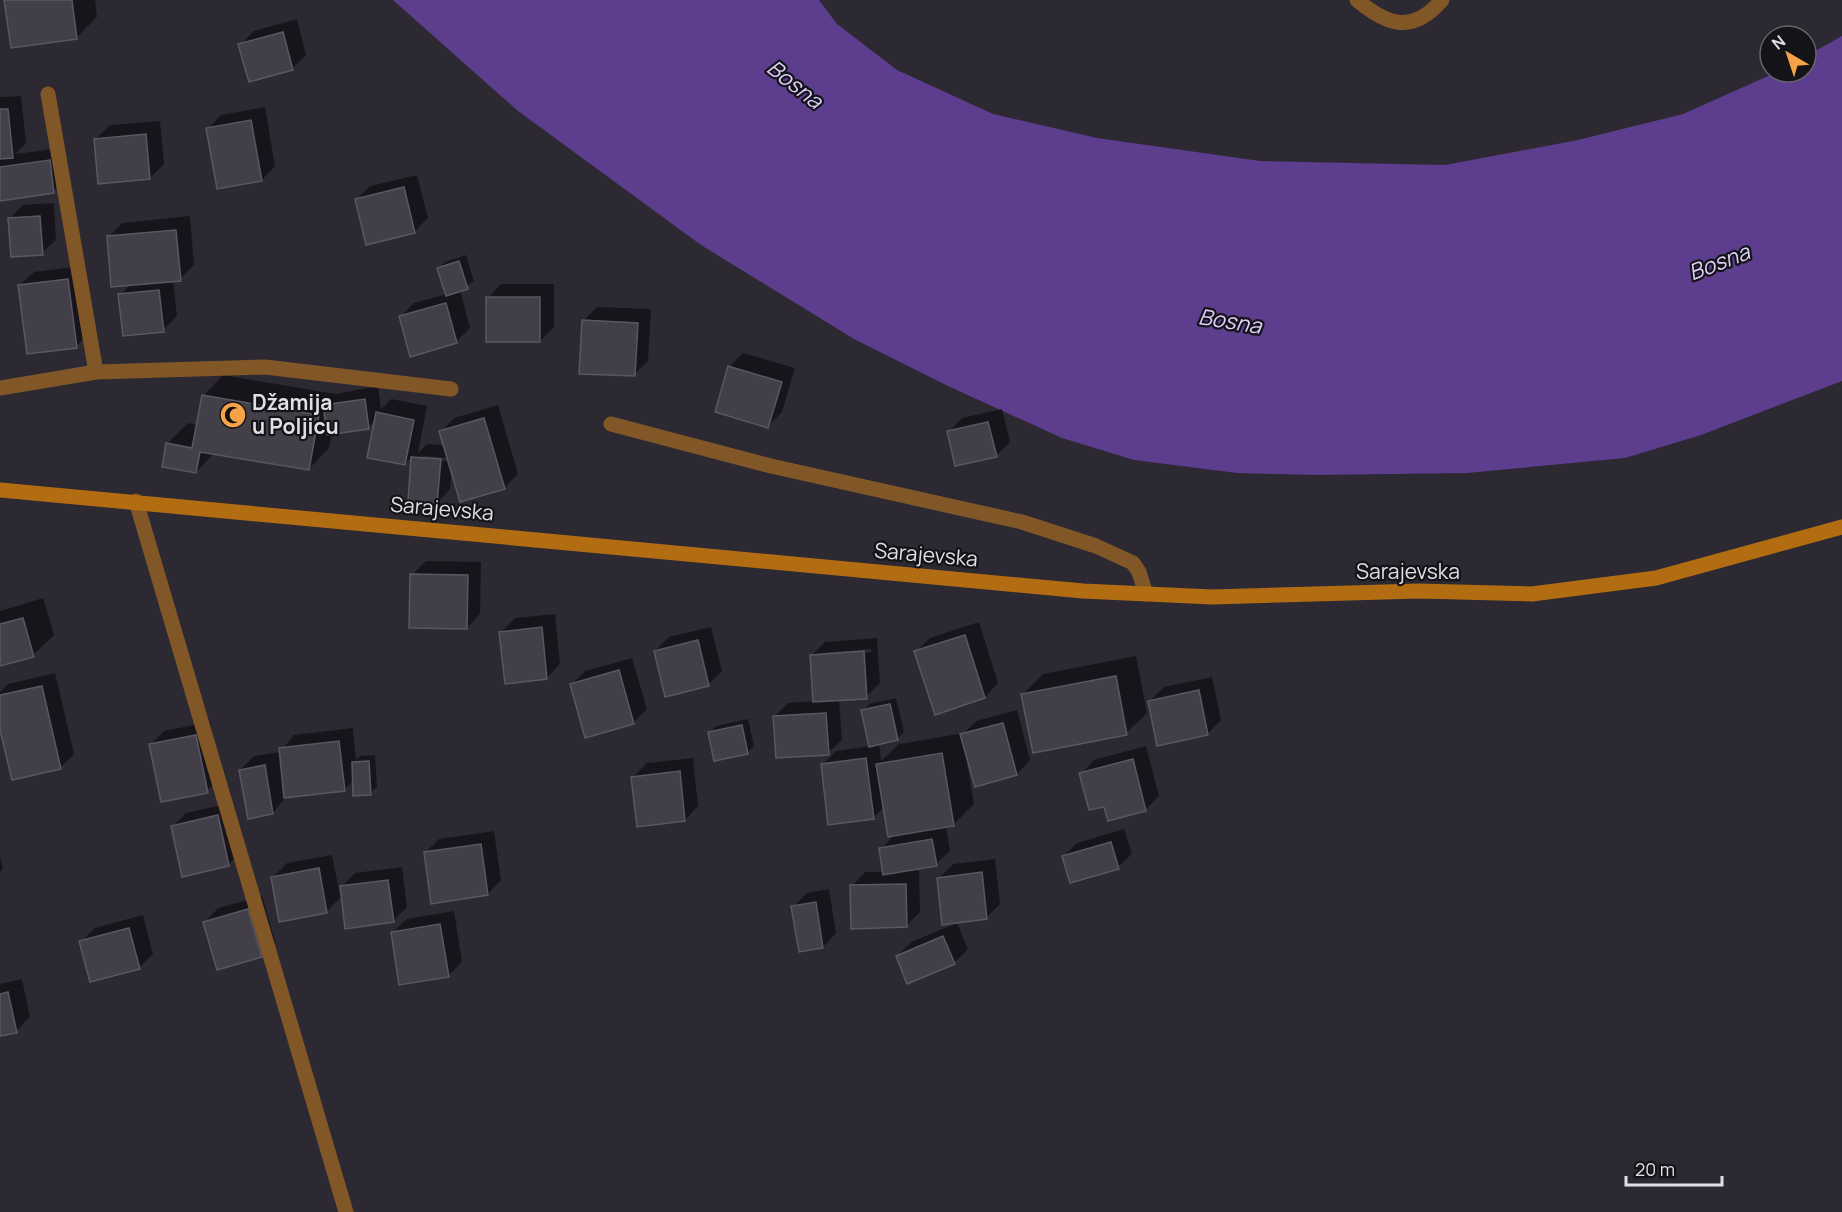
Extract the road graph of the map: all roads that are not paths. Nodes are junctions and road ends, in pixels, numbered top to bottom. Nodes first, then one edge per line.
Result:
1 (1357, 0) edge
2 (1442, 0) edge
3 (48, 94) dead end
4 (96, 372) junction
5 (0, 388) edge
6 (451, 389) dead end
7 (611, 424) dead end
8 (0, 490) edge
9 (136, 501) junction
10 (1842, 526) edge
11 (1146, 594) junction
12 (346, 1212) edge

1 - 2 street
3 - 4 street
4 - 5 street
4 - 6 street
7 - 11 street
8 - 9 main road, Sarajevska
9 - 11 main road, Sarajevska
9 - 12 street
10 - 11 main road, Sarajevska

